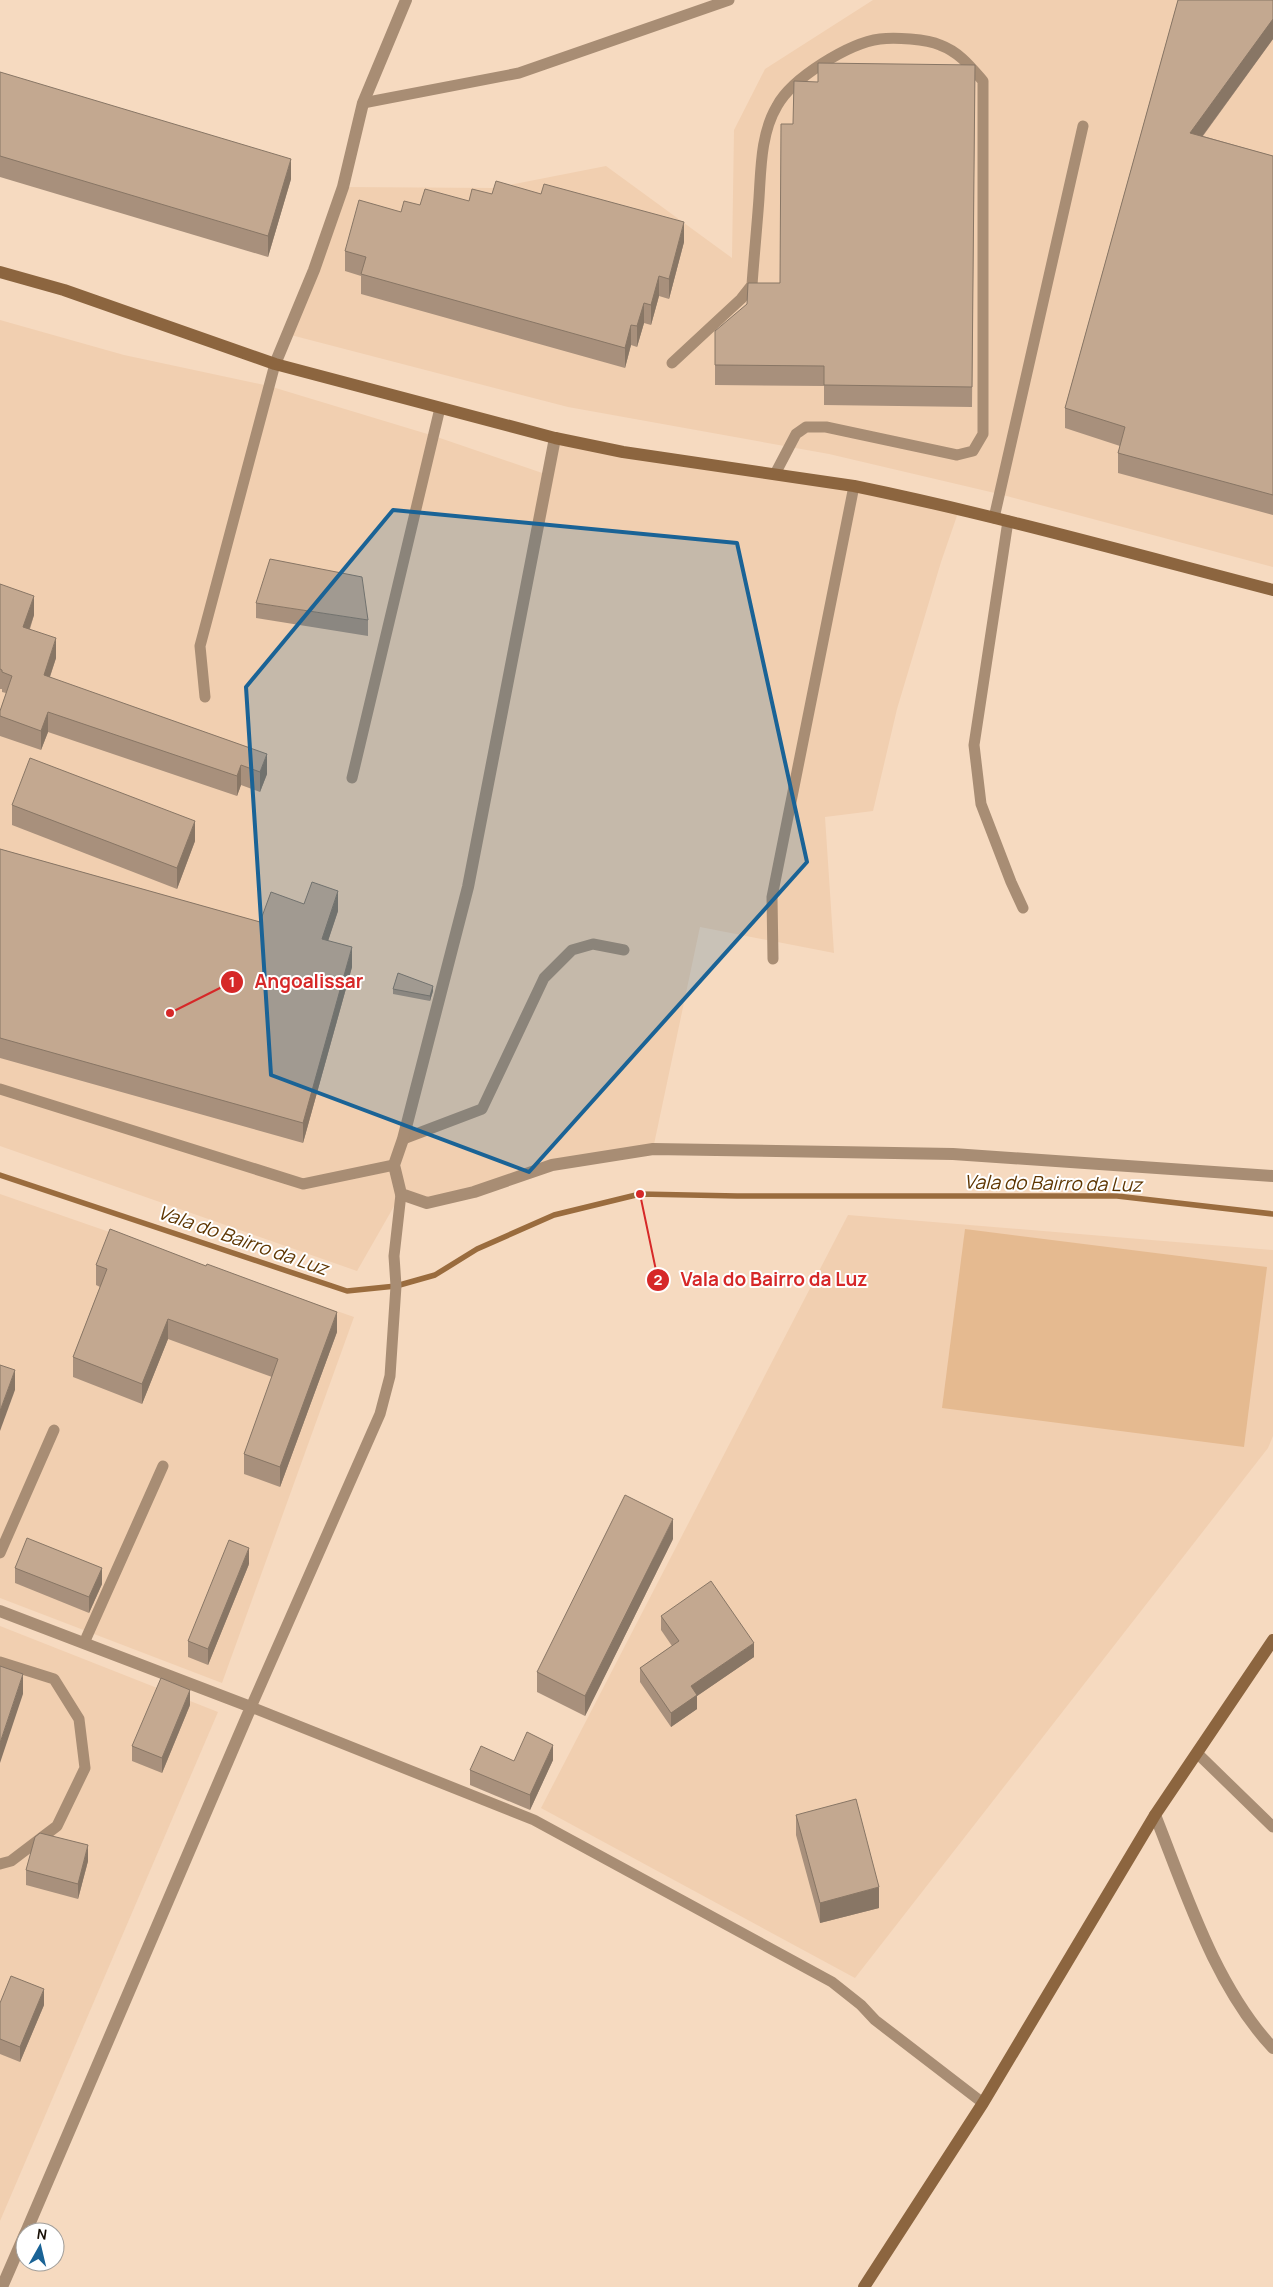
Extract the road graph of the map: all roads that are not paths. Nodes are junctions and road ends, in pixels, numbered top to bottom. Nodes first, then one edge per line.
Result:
1 (406, 0) edge
2 (729, 0) edge
3 (363, 103) junction
4 (1083, 126) dead end
5 (0, 272) edge
6 (672, 363) dead end
7 (275, 364) junction
8 (440, 408) junction
9 (555, 438) junction
10 (775, 474) junction
11 (854, 486) junction
12 (994, 518) junction
13 (1008, 521) junction
14 (1273, 590) edge
15 (206, 697) dead end
16 (352, 778) dead end
17 (1024, 908) dead end
18 (624, 950) dead end
19 (773, 959) dead end
20 (0, 1089) edge
21 (403, 1139) junction
22 (394, 1165) junction
23 (1273, 1176) edge
24 (401, 1194) junction
25 (54, 1430) dead end
26 (163, 1466) dead end
27 (0, 1553) edge
28 (0, 1611) edge
29 (1273, 1640) edge
30 (84, 1643) junction
31 (0, 1662) edge
32 (251, 1707) junction
33 (1198, 1754) junction
34 (1155, 1815) junction
35 (1273, 1827) edge
36 (0, 1864) edge
37 (1273, 2048) edge
38 (983, 2103) junction
39 (30, 2222) edge
40 (15, 2256) edge
41 (2, 2287) edge
42 (864, 2287) edge

1 - 3 street
2 - 3 lane
3 - 7 street
4 - 12 lane
5 - 7 street
6 - 10 lane
7 - 8 street
7 - 15 lane
8 - 9 street
8 - 16 lane
9 - 10 street
9 - 21 street
10 - 11 street
11 - 12 street
11 - 19 lane
12 - 13 street
13 - 14 street
13 - 17 lane
18 - 21 lane
20 - 22 lane
21 - 22 street
22 - 24 street
23 - 24 street
24 - 32 lane
25 - 27 lane
26 - 30 lane
28 - 30 street
29 - 33 street
30 - 32 street
31 - 36 lane
32 - 38 lane
32 - 39 street
33 - 34 street
33 - 35 lane
34 - 37 street
34 - 38 street
38 - 42 street
40 - 41 street

